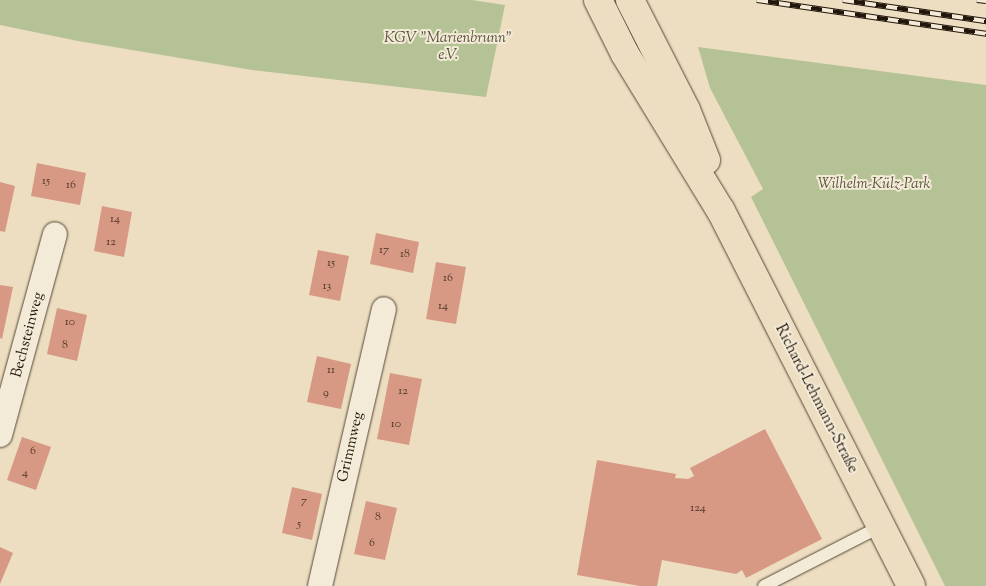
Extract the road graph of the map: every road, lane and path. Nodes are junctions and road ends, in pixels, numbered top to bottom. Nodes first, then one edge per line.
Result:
1 (598, 0) edge
2 (630, 0) edge
3 (721, 211) junction
4 (54, 234) dead end
5 (384, 309) dead end
6 (0, 434) edge
7 (881, 526) junction
8 (320, 586) edge
9 (764, 586) edge
10 (911, 586) edge

1 - 3 main road, Richard-Lehmann-Straße
2 - 3 main road, Richard-Lehmann-Straße
3 - 7 main road, Richard-Lehmann-Straße
4 - 6 street, Bechsteinweg
5 - 8 street, Grimmweg
7 - 9 lane
7 - 10 main road, Richard-Lehmann-Straße

